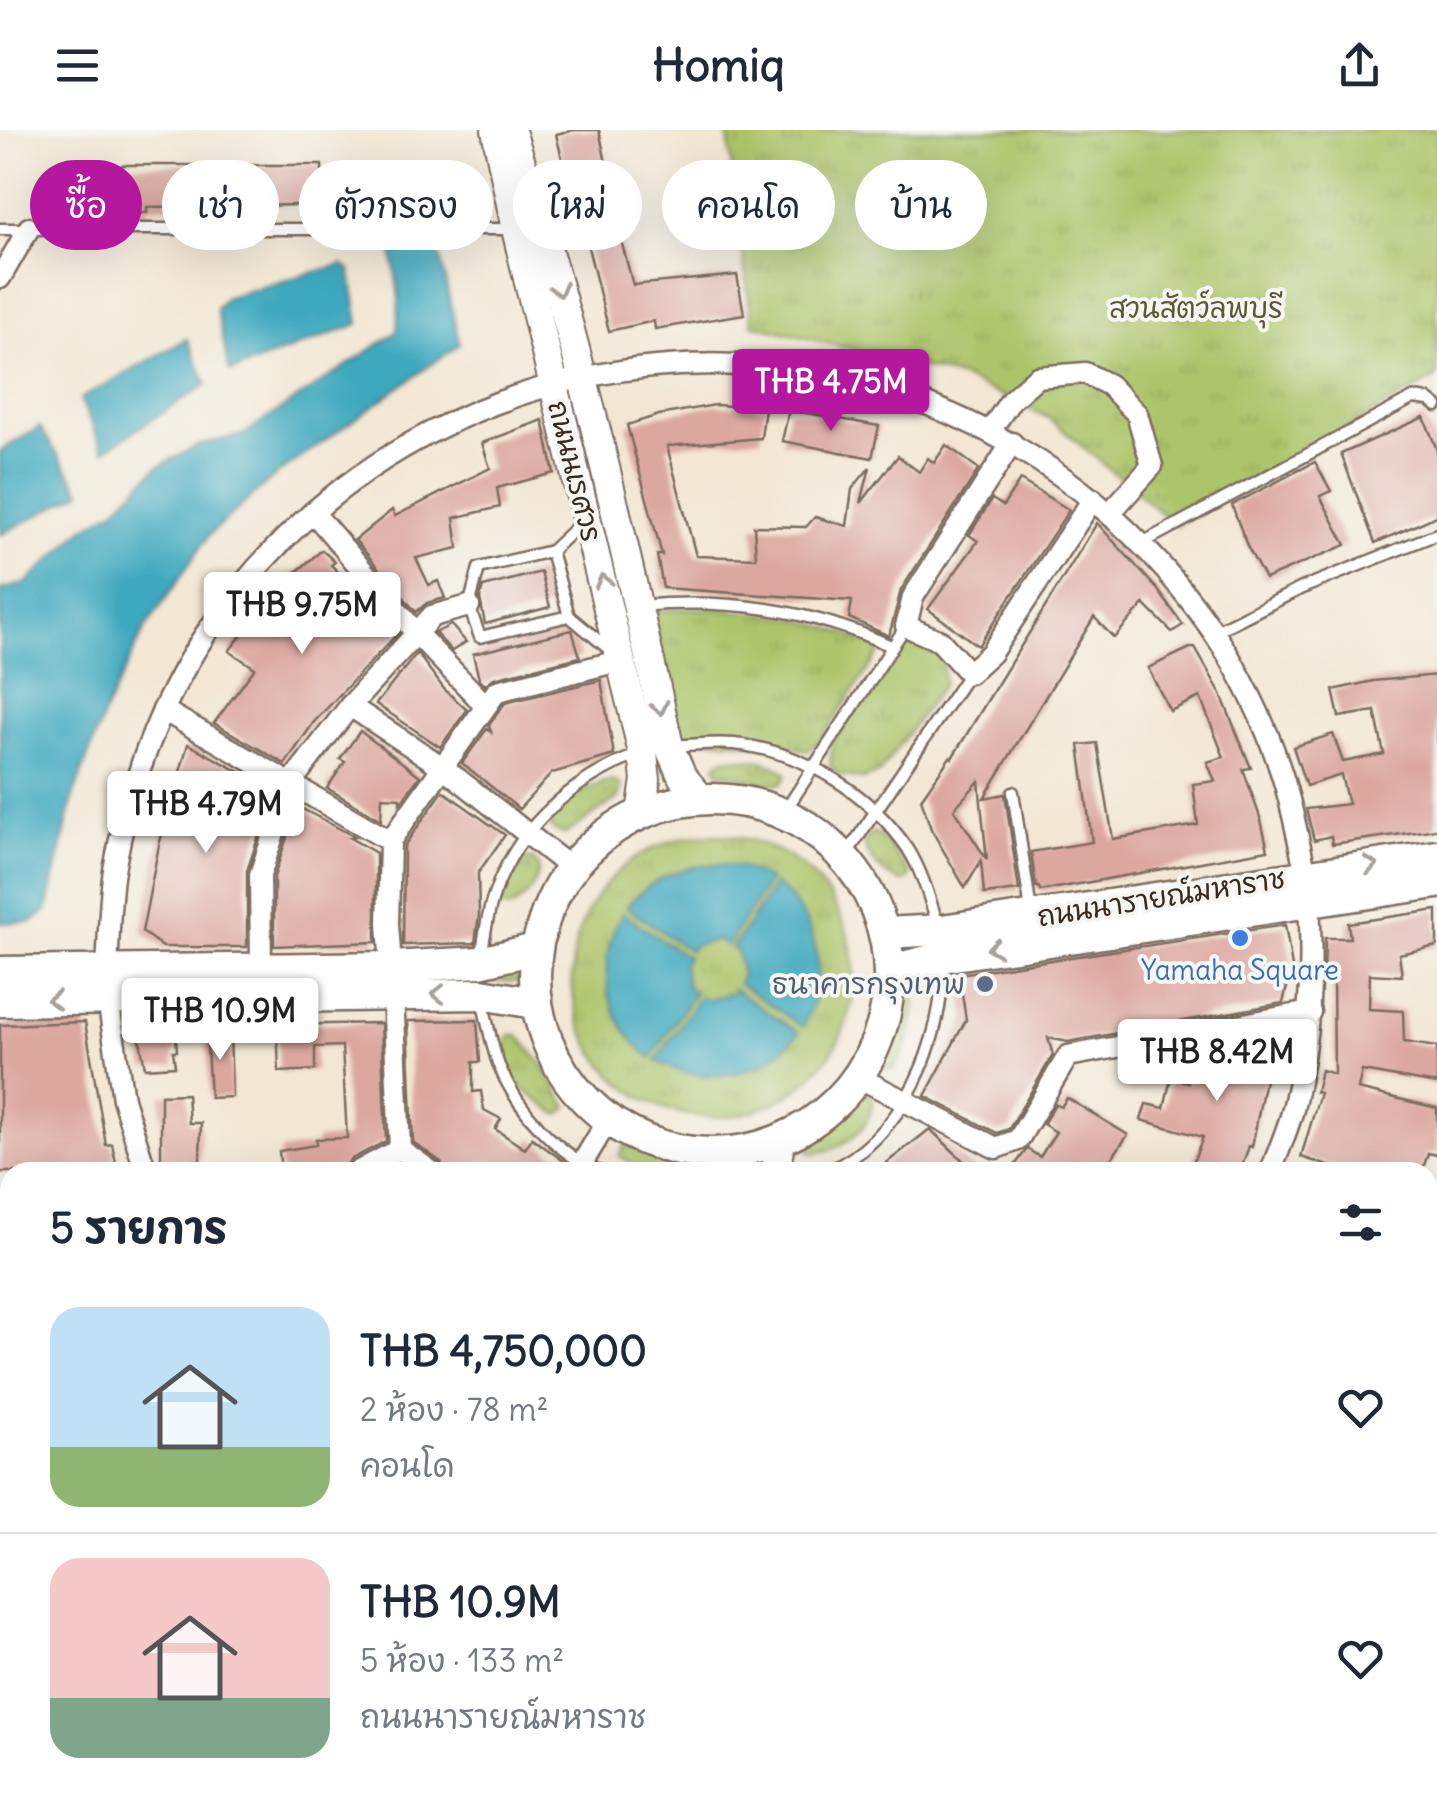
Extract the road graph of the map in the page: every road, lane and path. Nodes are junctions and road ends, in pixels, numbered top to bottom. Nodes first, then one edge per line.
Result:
1 (496, 130) edge
2 (511, 130) edge
3 (516, 160) edge
4 (513, 181) edge
5 (0, 228) edge
6 (29, 228) junction
7 (513, 229) edge
8 (532, 250) edge
9 (537, 250) edge
10 (0, 278) edge
11 (582, 377) junction
12 (553, 384) junction
13 (1437, 406) edge
14 (990, 431) junction
15 (1012, 443) junction
16 (1102, 506) junction
17 (313, 512) junction
18 (587, 518) junction
19 (1437, 534) edge
20 (1142, 543) junction
21 (551, 550) junction
22 (469, 606) junction
23 (637, 606) junction
24 (569, 616) junction
25 (906, 626) junction
26 (1214, 632) junction
27 (416, 633) junction
28 (892, 646) junction
29 (622, 660) junction
30 (970, 674) junction
31 (350, 706) junction
32 (486, 706) junction
33 (163, 710) junction
34 (656, 750) junction
35 (814, 766) junction
36 (444, 768) junction
37 (290, 784) junction
38 (1013, 792) dead end
39 (701, 799) junction
40 (876, 810) junction
41 (641, 814) junction
42 (784, 814) junction
43 (527, 833) junction
44 (390, 840) junction
45 (1437, 856) edge
46 (844, 858) junction
47 (571, 868) junction
48 (1437, 884) edge
49 (1308, 888) junction
50 (1032, 917) junction
51 (885, 934) junction
52 (941, 943) junction
53 (536, 949) junction
54 (480, 962) junction
55 (260, 968) junction
56 (890, 970) junction
57 (0, 972) edge
58 (392, 981) junction
59 (108, 984) junction
60 (480, 994) junction
61 (0, 1001) edge
62 (535, 1002) junction
63 (1310, 1012) junction
64 (858, 1077) junction
65 (905, 1100) junction
66 (608, 1120) junction
67 (780, 1140) junction
68 (400, 1149) junction
69 (143, 1162) edge
70 (376, 1162) edge
71 (418, 1162) edge
72 (577, 1162) edge
73 (590, 1162) edge
74 (737, 1162) edge
75 (777, 1162) edge
76 (841, 1162) edge
77 (1274, 1162) edge

1 - 4 main road, ถนนนเรศวร
2 - 3 main road, ถนนนเรศวร
5 - 6 lane
6 - 7 lane
6 - 10 street
8 - 12 main road, ถนนนเรศวร
9 -> 11 main road, ถนนนเรศวร
11 - 12 street
11 - 14 street
11 - 23 main road, ถนนนเรศวร
12 - 17 street
12 - 18 main road, ถนนนเรศวร
13 - 20 lane
14 - 15 street
14 - 16 street
15 - 16 street
15 - 25 street
16 - 20 street
16 - 30 street
17 - 27 street
17 - 33 street
18 - 21 lane
29 -> 18 main road, ถนนนเรศวร
19 - 26 lane
20 - 26 street
21 - 22 lane
21 - 24 lane
22 - 24 lane
22 - 27 street
23 - 28 lane
23 -> 34 main road, ถนนนเรศวร
24 - 29 lane
25 - 28 lane
25 - 30 street
26 - 49 street
27 - 31 street
27 - 32 street
28 - 35 lane
29 - 32 street
29 - 34 main road, ถนนนเรศวร
30 - 40 lane
31 - 36 street
31 - 37 street
32 - 36 street
33 - 37 street
33 - 59 street
34 - 35 lane
34 - 39 main road, ถนนนเรศวร
34 - 41 main road, ถนนนเรศวร
34 - 43 lane
35 - 40 lane
35 - 42 lane
36 - 43 street
36 - 44 street
37 - 44 street
37 - 55 street
38 - 50 lane
39 - 41 main road
39 - 42 main road
40 - 46 lane
40 - 52 lane
41 - 47 main road
42 - 46 main road
43 - 47 street
43 - 54 lane
44 - 58 street
49 -> 45 main road, ถนนนารายณ์มหาราช
46 - 51 main road
47 - 53 main road
48 - 49 main road, ถนนนารายณ์มหาราช
49 - 50 main road, ถนนนารายณ์มหาราช
49 -> 52 main road, ถนนนารายณ์มหาราช
49 - 63 street
50 - 52 main road, ถนนนารายณ์มหาราช
51 - 52 main road, ถนนนารายณ์มหาราช
51 - 56 main road
52 - 56 main road, ถนนนารายณ์มหาราช
52 - 65 lane
53 - 54 main road
53 - 62 main road
54 - 58 main road
55 - 58 main road
55 - 59 main road
56 - 64 main road
57 - 59 main road
58 - 59 main road
60 -> 58 main road
58 - 68 street
59 -> 61 main road
59 - 69 street
60 - 62 main road
60 - 72 lane
62 - 66 main road
63 - 65 street
63 - 77 street
64 - 65 street
64 - 67 main road
65 - 76 lane
66 - 73 street
66 - 74 main road
67 - 74 main road
67 - 75 main road
68 - 70 street
68 - 71 street

